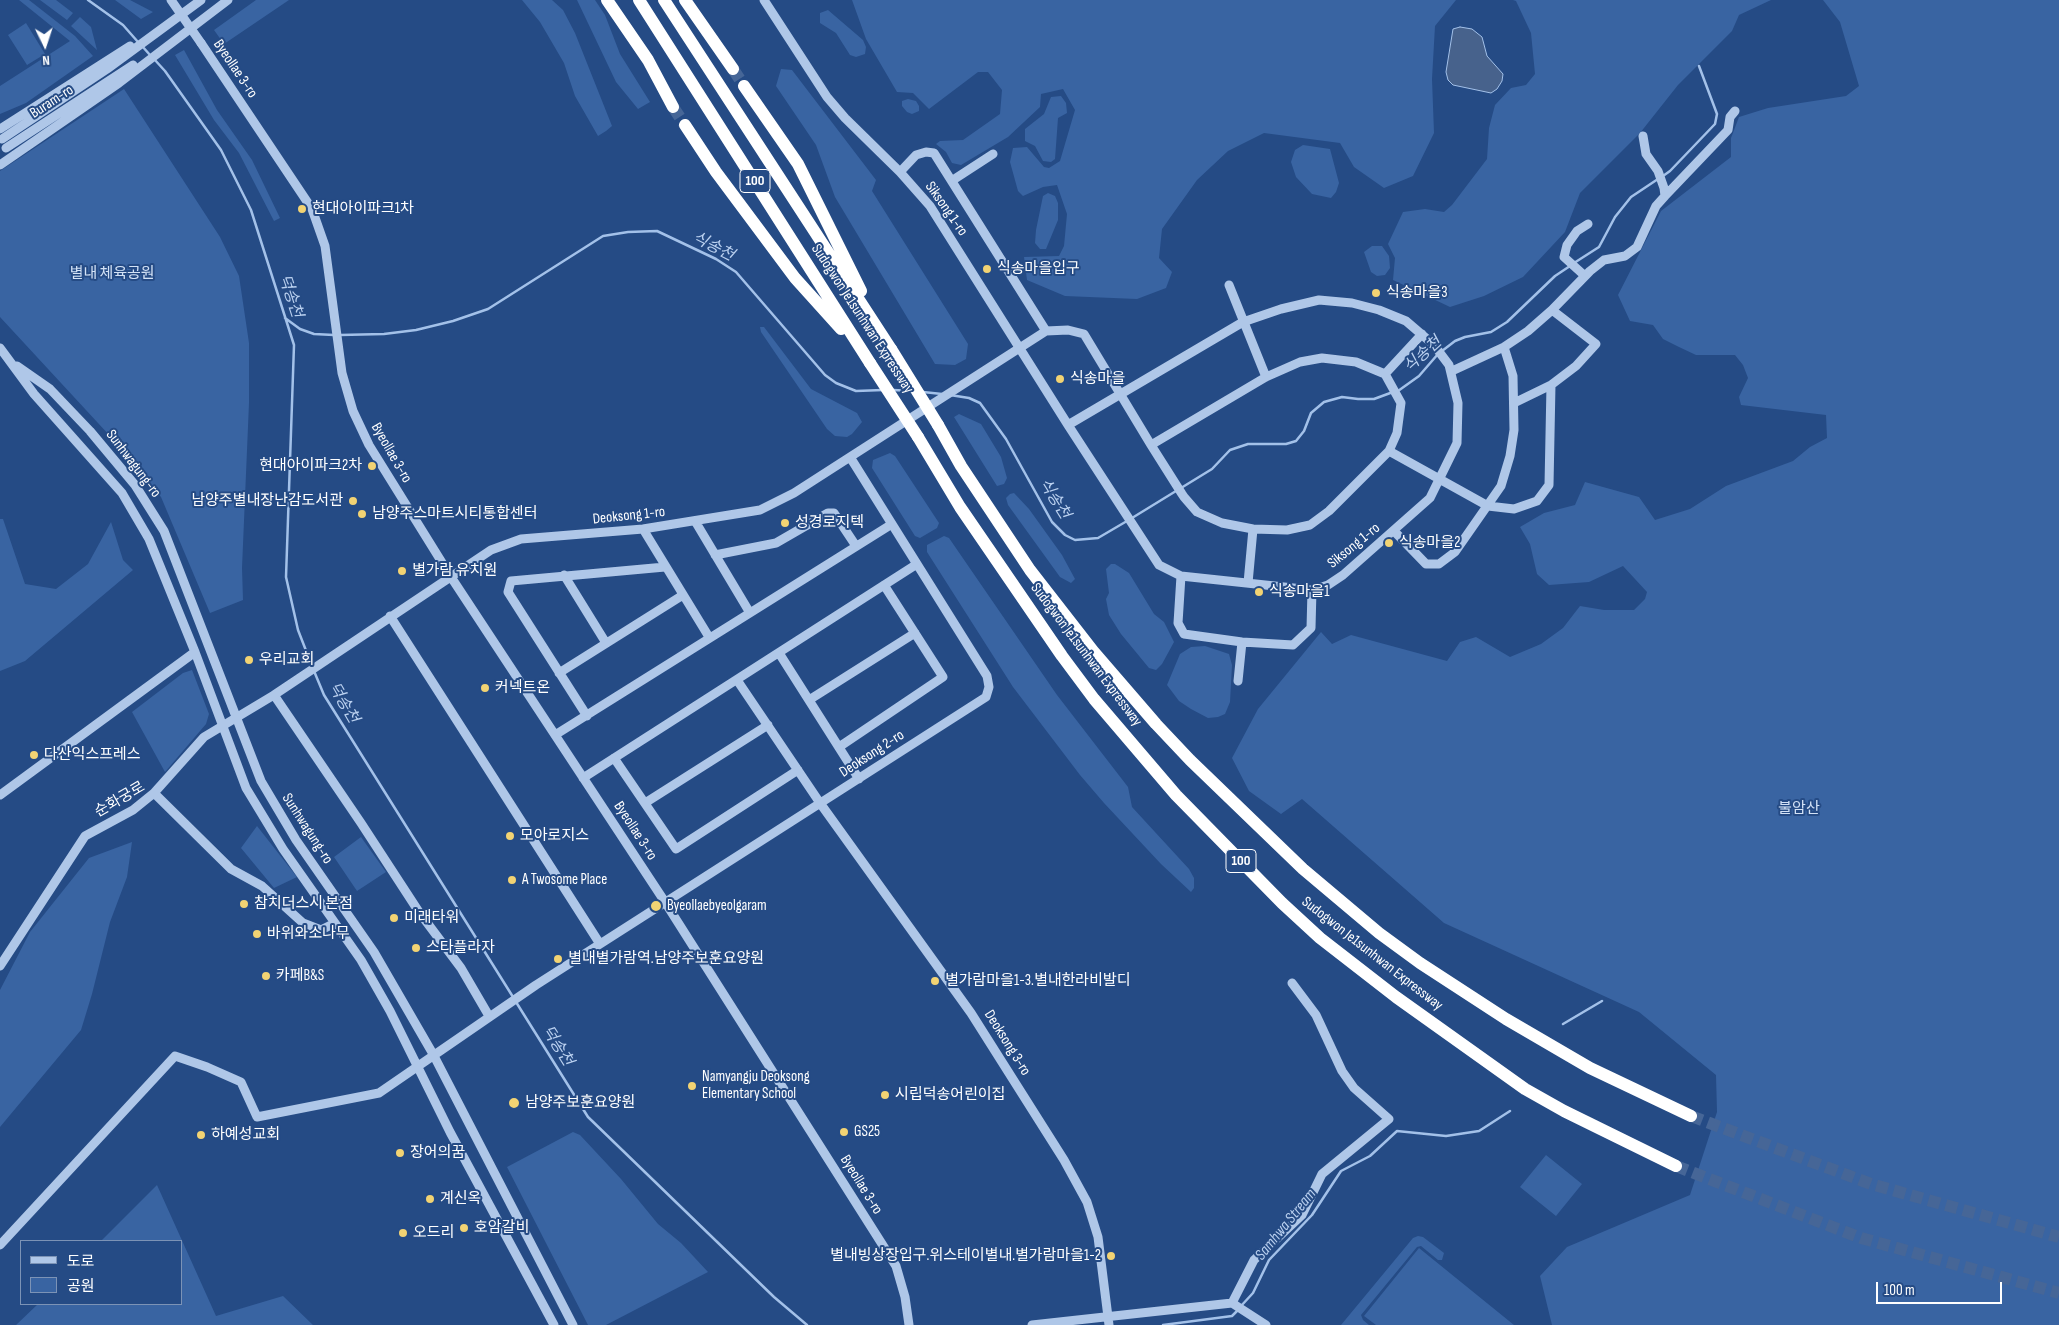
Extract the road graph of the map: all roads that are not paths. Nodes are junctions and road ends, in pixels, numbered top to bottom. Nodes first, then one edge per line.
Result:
1 (171, 0) edge
2 (201, 0) edge
3 (228, 0) edge
4 (607, 0) edge
5 (639, 0) edge
6 (664, 0) edge
7 (685, 0) edge
8 (764, 0) edge
9 (105, 66) junction
10 (733, 69) tunnel mouth
11 (116, 80) junction
12 (744, 86) tunnel mouth
13 (673, 107) tunnel mouth
14 (1735, 111) dead end
15 (685, 125) tunnel mouth
16 (0, 129) edge
17 (1644, 136) dead end
18 (993, 154) dead end
19 (3, 162) edge
20 (900, 172) junction
21 (952, 180) junction
22 (1665, 192) junction
23 (1588, 224) dead end
24 (1582, 274) junction
25 (1229, 285) dead end
26 (1552, 310) junction
27 (1243, 322) junction
28 (1046, 330) junction
29 (1422, 334) junction
30 (888, 345) junction
31 (1504, 347) junction
32 (0, 348) edge
33 (1020, 348) junction
34 (867, 358) junction
35 (11, 362) junction
36 (1452, 371) junction
37 (1385, 374) junction
38 (1266, 377) junction
39 (1551, 385) junction
40 (1120, 394) junction
41 (1514, 403) junction
42 (1068, 425) junction
43 (1152, 445) junction
44 (1389, 451) junction
45 (850, 457) junction
46 (1440, 478) junction
47 (1488, 506) junction
48 (695, 521) junction
49 (892, 524) junction
50 (643, 529) junction
51 (1254, 529) junction
52 (1394, 531) junction
53 (856, 546) junction
54 (715, 554) junction
55 (917, 564) junction
56 (665, 567) junction
57 (564, 575) junction
58 (1180, 576) junction
59 (451, 577) junction
60 (1248, 583) junction
61 (884, 585) junction
62 (1312, 590) junction
63 (683, 595) junction
64 (750, 613) junction
65 (390, 616) junction
66 (915, 633) junction
67 (709, 637) junction
68 (1242, 642) junction
69 (606, 643) junction
70 (195, 652) junction
71 (779, 653) junction
72 (559, 672) junction
73 (737, 680) junction
74 (1238, 681) dead end
75 (274, 695) junction
76 (808, 700) junction
77 (587, 716) junction
78 (236, 717) junction
79 (223, 725) junction
80 (768, 725) junction
81 (555, 735) junction
82 (839, 746) junction
83 (614, 758) junction
84 (798, 770) junction
85 (583, 778) junction
86 (859, 779) junction
87 (154, 793) junction
88 (0, 795) edge
89 (645, 803) junction
90 (820, 803) junction
91 (665, 902) junction
92 (335, 923) junction
93 (600, 944) junction
94 (0, 966) edge
95 (1292, 982) dead end
96 (490, 1016) junction
97 (433, 1054) junction
98 (416, 1066) junction
99 (1691, 1116) tunnel mouth
100 (1676, 1166) tunnel mouth
101 (0, 1245) edge
102 (1234, 1304) junction
103 (1109, 1321) edge
104 (554, 1325) edge
105 (573, 1325) edge
106 (910, 1325) edge
107 (1032, 1325) edge
108 (1266, 1325) edge

1 - 59 street, Byeollae 3-ro, bridge
2 - 9 street
3 - 11 street
4 - 13 highway
5 - 34 highway, Sudogwon Je1sunhwan Expressway / 100
6 - 30 highway, Sudogwon Je1sunhwan Expressway / 100
7 - 10 highway
8 - 20 street, Siksong 1-ro
9 - 11 street, Buram-ro
9 - 16 street
11 - 19 street
12 - 30 highway
14 - 22 street
15 - 34 highway
17 - 22 street
18 - 21 street
20 - 21 street
20 - 33 street, Siksong 1-ro
21 - 28 street
22 - 24 street
23 - 24 street
24 - 26 street
25 - 27 street
26 - 31 street
26 - 39 street
27 - 29 street
27 - 38 street
27 - 40 street
28 - 33 street
28 - 40 street
29 - 36 street, Siksong 1-ro
29 - 37 street
30 - 99 highway, Sudogwon Je1sunhwan Expressway / 100, bridge
31 - 36 street
31 - 41 street
32 - 35 street, Sunhwagung-ro
33 - 42 street, Siksong 1-ro
33 - 45 street, Deoksong 1-ro
34 - 100 highway, Sudogwon Je1sunhwan Expressway / 100, bridge
35 - 70 street, Sunhwagung-ro
35 - 78 street, Sunhwagung-ro
36 - 46 street, Siksong 1-ro
37 - 38 street
37 - 44 street
38 - 43 street
39 - 41 street
39 - 47 street
40 - 42 street
40 - 43 street
41 - 47 street
42 - 58 street, Siksong 1-ro
43 - 51 street
44 - 46 street
44 - 51 street
45 - 48 street, Deoksong 1-ro
45 - 49 street, Deoksong 2-ro
46 - 47 street
46 - 52 street, Siksong 1-ro
47 - 52 street
48 - 50 street, Deoksong 1-ro
48 - 54 street
49 - 53 street
49 - 55 street, Deoksong 2-ro
50 - 56 street
50 - 59 street, Deoksong 1-ro
51 - 60 street
52 - 62 street, Siksong 1-ro
53 - 54 street
53 - 64 street
54 - 64 street
55 - 61 street
55 - 86 street, Deoksong 2-ro
56 - 57 street
56 - 63 street
57 - 69 street
57 - 72 street
58 - 60 street
58 - 68 street
59 - 65 street, Deoksong 1-ro
59 - 81 street, Byeollae 3-ro
60 - 62 street
61 - 66 street
61 - 71 street
62 - 68 street
63 - 67 street
63 - 69 street
64 - 67 street
65 - 75 street, Deoksong 1-ro
65 - 93 street
66 - 76 street
66 - 82 street
67 - 77 street
68 - 74 street
69 - 72 street
70 - 79 street, Sunhwagung-ro
70 - 88 street
71 - 73 street
71 - 76 street
72 - 77 street
73 - 80 street, Deoksong 3-ro
73 - 83 street
75 - 78 street
75 - 96 street
76 - 82 street
77 - 81 street
78 - 79 street
78 - 97 street, Sunhwagung-ro
79 - 87 street
79 - 92 street, Sunhwagung-ro
80 - 84 street, Deoksong 3-ro
80 - 89 street
81 - 85 street, Byeollae 3-ro
82 - 86 street
83 - 85 street
83 - 89 street
84 - 89 street
84 - 90 street, Deoksong 3-ro
85 - 91 street, Byeollae 3-ro
86 - 90 street, Deoksong 2-ro
87 - 92 street, 순화궁로
87 - 94 street, 순화궁로
90 - 91 street, Deoksong 2-ro
90 - 103 street, Deoksong 3-ro
91 - 93 street, Deoksong 2-ro
91 - 106 street, Byeollae 3-ro
92 - 98 street, Sunhwagung-ro
93 - 96 street, Deoksong 2-ro
95 - 102 street
96 - 97 street
97 - 98 street
97 - 105 street, Sunhwagung-ro
98 - 101 street
98 - 104 street, Sunhwagung-ro
102 - 103 street
102 - 108 street
103 - 107 street

